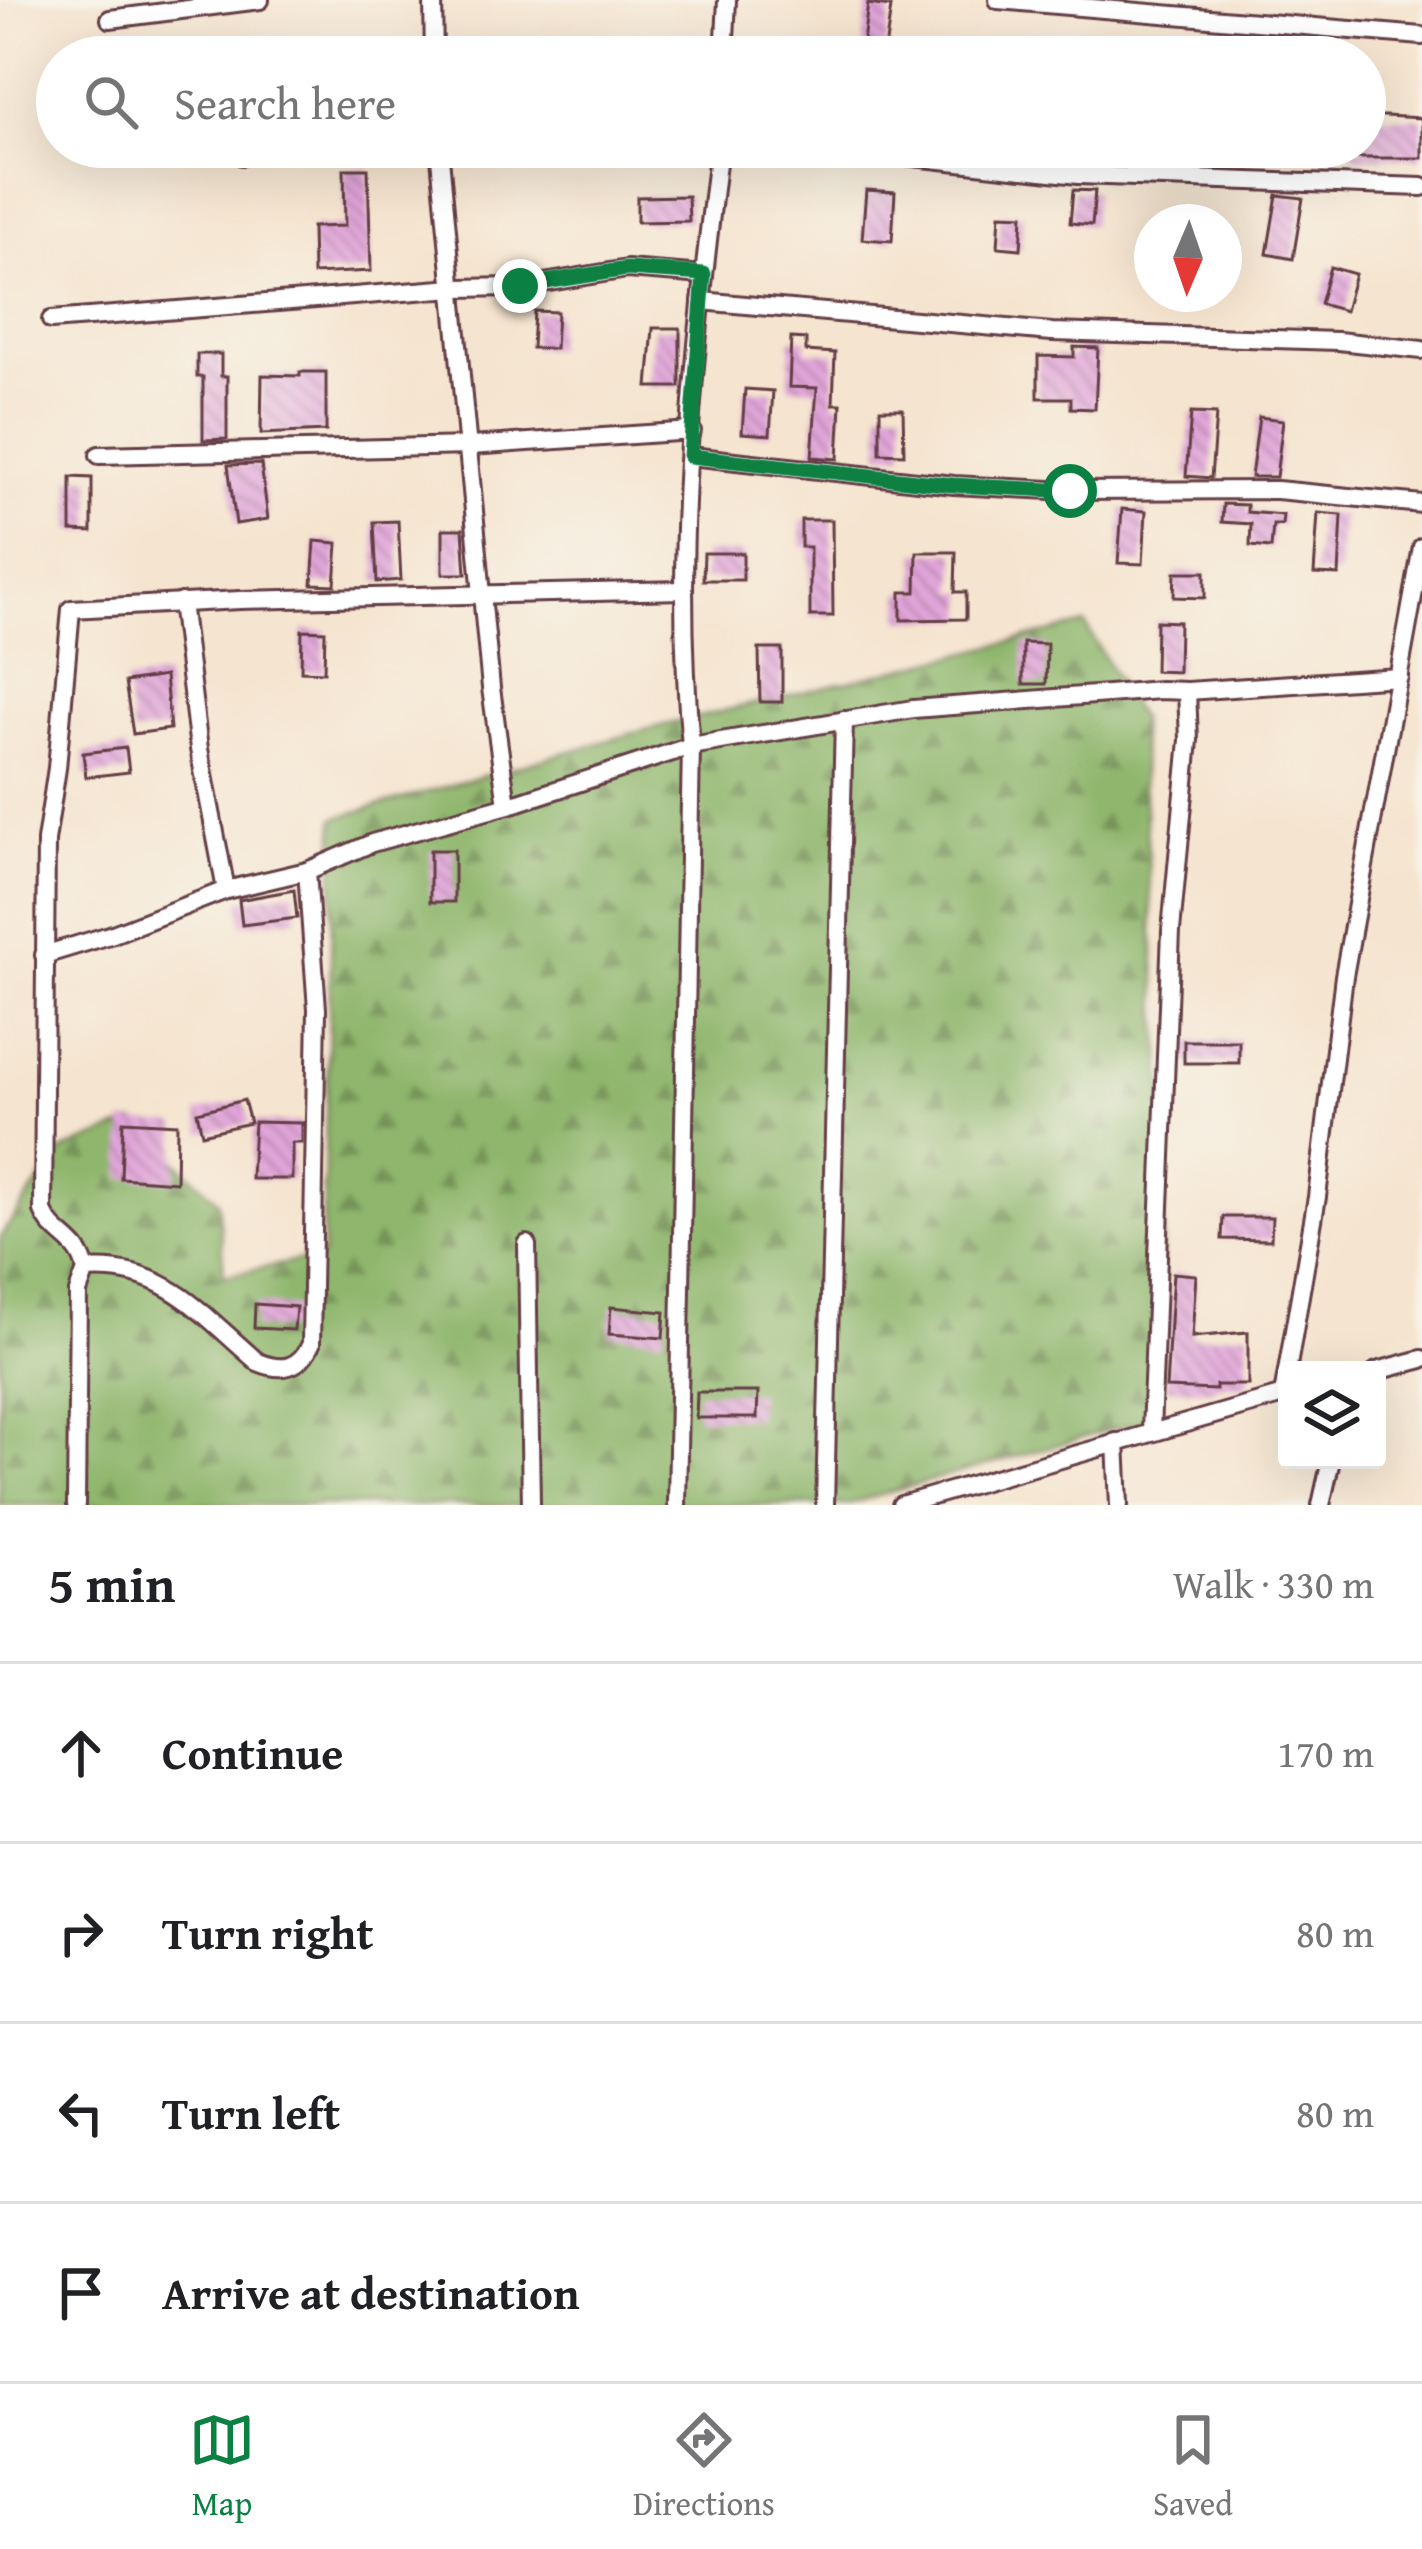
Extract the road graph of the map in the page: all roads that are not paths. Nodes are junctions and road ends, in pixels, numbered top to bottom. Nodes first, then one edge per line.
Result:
1 (260, 0) edge
2 (433, 0) edge
3 (728, 0) edge
4 (998, 0) edge
5 (110, 19) dead end
6 (434, 36) edge
7 (725, 36) edge
8 (1422, 36) edge
9 (442, 168) edge
10 (717, 168) edge
11 (1014, 168) edge
12 (1422, 187) edge
13 (704, 274) junction
14 (454, 288) junction
15 (700, 302) junction
16 (51, 320) dead end
17 (1422, 350) edge
18 (692, 431) junction
19 (470, 446) junction
20 (99, 455) dead end
21 (690, 456) junction
22 (1422, 504) edge
23 (1422, 547) edge
24 (684, 590) junction
25 (482, 594) junction
26 (182, 602) junction
27 (1399, 677) junction
28 (1187, 691) junction
29 (844, 720) junction
30 (691, 746) junction
31 (507, 805) junction
32 (307, 871) junction
33 (226, 890) junction
34 (44, 956) junction
35 (527, 1244) dead end
36 (86, 1270) junction
37 (1422, 1359) edge
38 (1290, 1361) edge
39 (1386, 1369) edge
40 (1278, 1396) edge
41 (1151, 1432) junction
42 (1116, 1442) junction
43 (1328, 1469) edge
44 (956, 1497) edge
45 (76, 1505) edge
46 (531, 1505) edge
47 (677, 1505) edge
48 (825, 1505) edge
49 (901, 1505) edge
50 (1119, 1505) edge
51 (1321, 1505) edge

1 - 5 street
2 - 6 street
3 - 7 street
4 - 8 street
9 - 14 street
10 - 13 street
11 - 12 street
13 - 14 street
13 - 15 street
14 - 16 street
14 - 19 street
15 - 17 street
15 - 18 street
18 - 19 street
18 - 21 street
19 - 20 street
19 - 25 street
21 - 22 street
21 - 24 street
23 - 27 street
24 - 25 street
24 - 30 street
25 - 26 street
25 - 31 street
26 - 33 street
26 - 34 street
27 - 28 street
27 - 38 street
28 - 29 street
28 - 41 street
29 - 30 street
29 - 48 street
30 - 31 street
30 - 47 street
31 - 32 street
32 - 33 street
32 - 36 street
33 - 34 street
34 - 36 street
35 - 46 street
36 - 45 street
37 - 39 street
40 - 41 street
41 - 42 street
42 - 44 street
42 - 50 street
43 - 51 street
44 - 49 street

